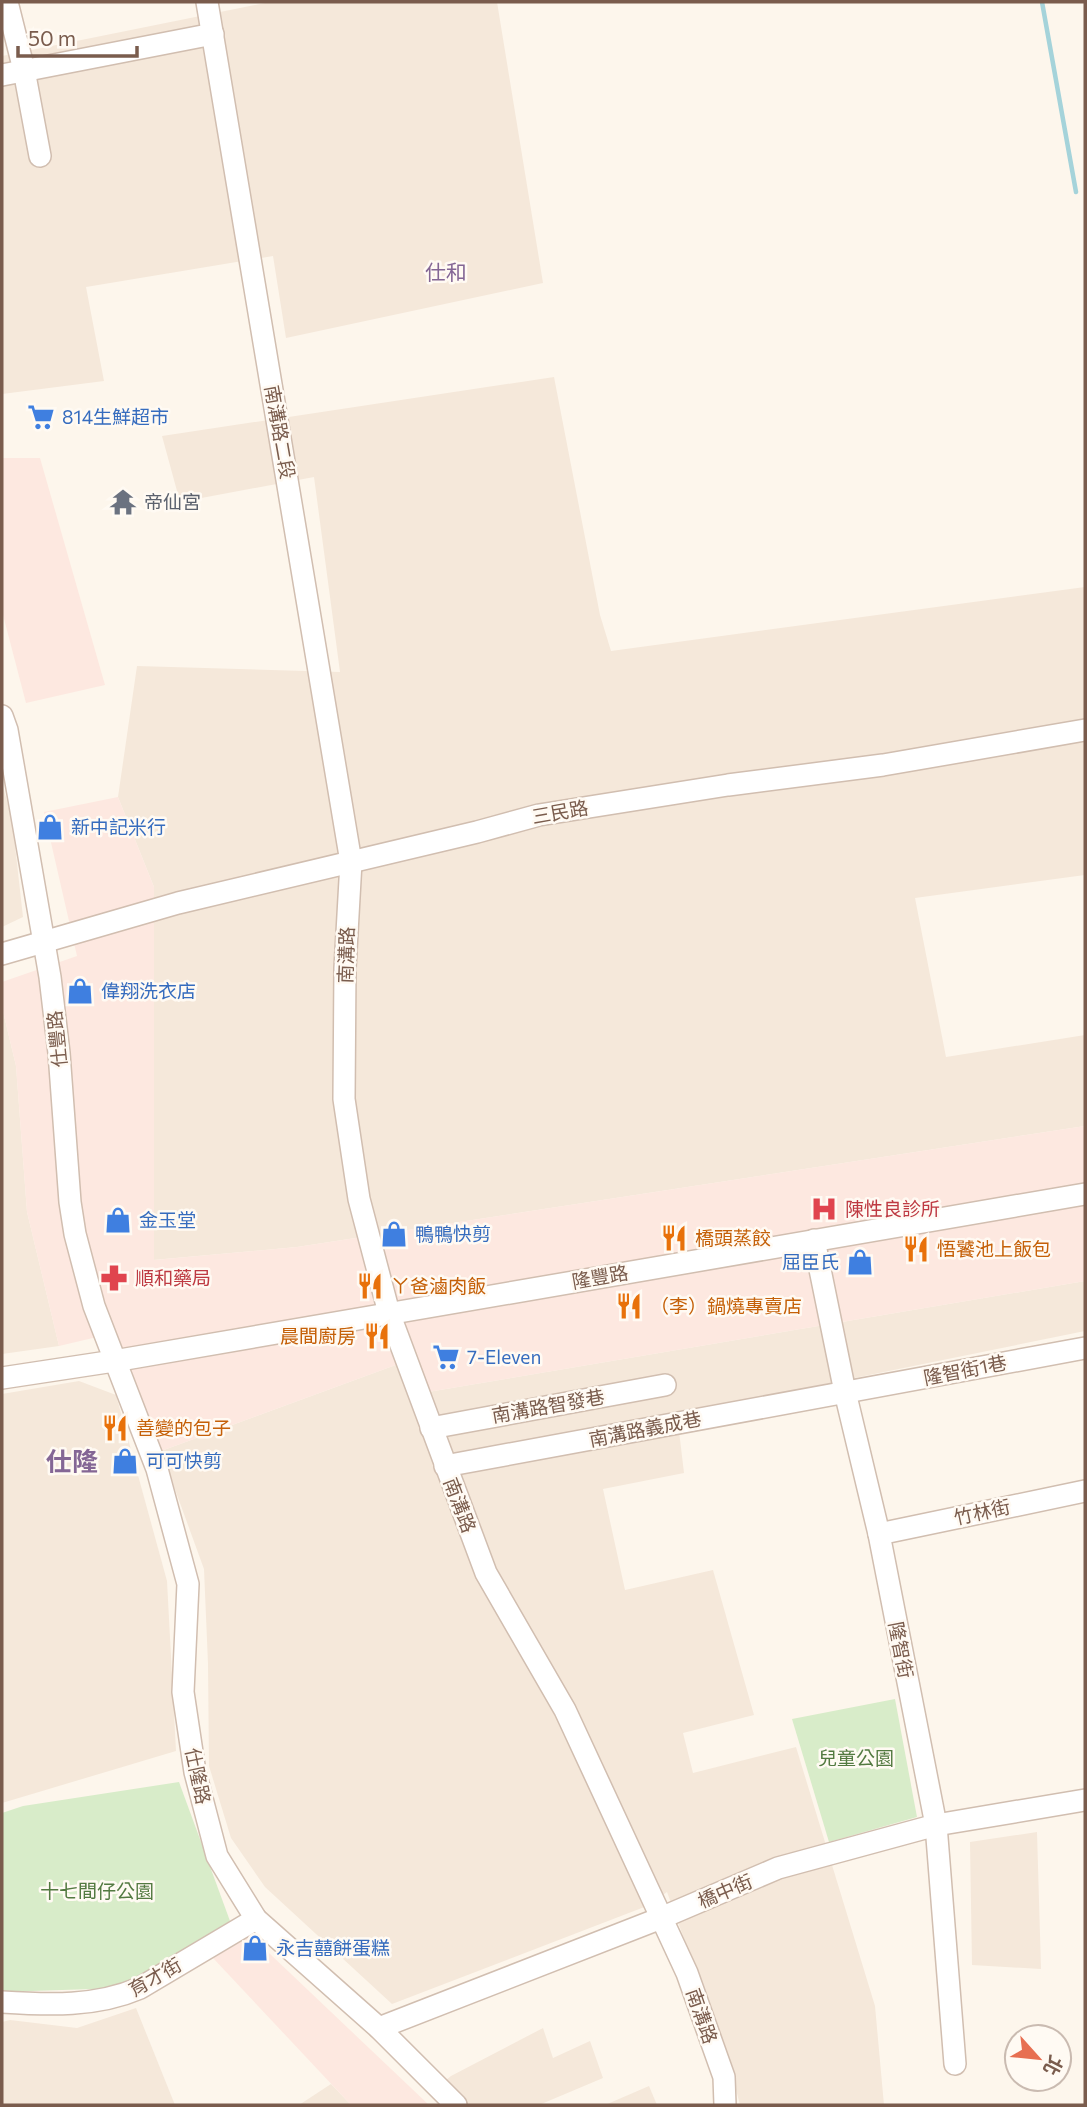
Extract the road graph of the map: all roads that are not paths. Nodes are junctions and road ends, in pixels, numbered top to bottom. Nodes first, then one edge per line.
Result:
1 (8, 2) edge
2 (207, 2) edge
3 (213, 34) junction
4 (24, 70) junction
5 (2, 75) edge
6 (40, 156) dead end
7 (2, 716) edge
8 (1085, 730) edge
9 (351, 862) junction
10 (44, 943) junction
11 (2, 954) edge
12 (1085, 1194) edge
13 (814, 1240) junction
14 (389, 1314) junction
15 (1085, 1348) edge
16 (114, 1361) junction
17 (2, 1378) edge
18 (665, 1385) dead end
19 (845, 1392) junction
20 (431, 1428) junction
21 (445, 1466) junction
22 (1085, 1491) edge
23 (879, 1534) junction
24 (1085, 1800) edge
25 (936, 1825) junction
26 (661, 1918) junction
27 (256, 1919) junction
28 (2, 2002) edge
29 (379, 2028) junction
30 (955, 2064) dead end
31 (456, 2105) edge
32 (725, 2105) edge

1 - 4 street
2 - 3 street, 南溝路二段
3 - 4 street
3 - 9 street, 南溝路二段
4 - 5 street
4 - 6 street
7 - 10 street, 仕豐路
8 - 9 street, 三民路
9 - 10 street, 三民路
9 - 14 street, 南溝路
10 - 11 street, 三民路
10 - 16 street, 仕豐路
12 - 13 street, 隆豐路
13 - 14 street, 隆豐路
13 - 19 street, 隆智街
14 - 16 street, 隆豐路
14 - 20 street, 南溝路
15 - 19 street, 隆智街1巷
16 - 17 street, 隆豐路
16 - 27 street, 仕隆路
18 - 20 street, 南溝路智發巷
19 - 21 street, 南溝路義成巷
19 - 23 street, 隆智街
20 - 21 street, 南溝路
21 - 26 street, 南溝路
22 - 23 street, 竹林街
23 - 25 street, 隆智街
24 - 25 street, 橋中街
25 - 26 street, 橋中街
25 - 30 street, 隆智街
26 - 29 street, 橋中街
26 - 32 street, 南溝路
27 - 28 street, 育才街
27 - 29 street, 仕隆路
29 - 31 street, 仕隆路

